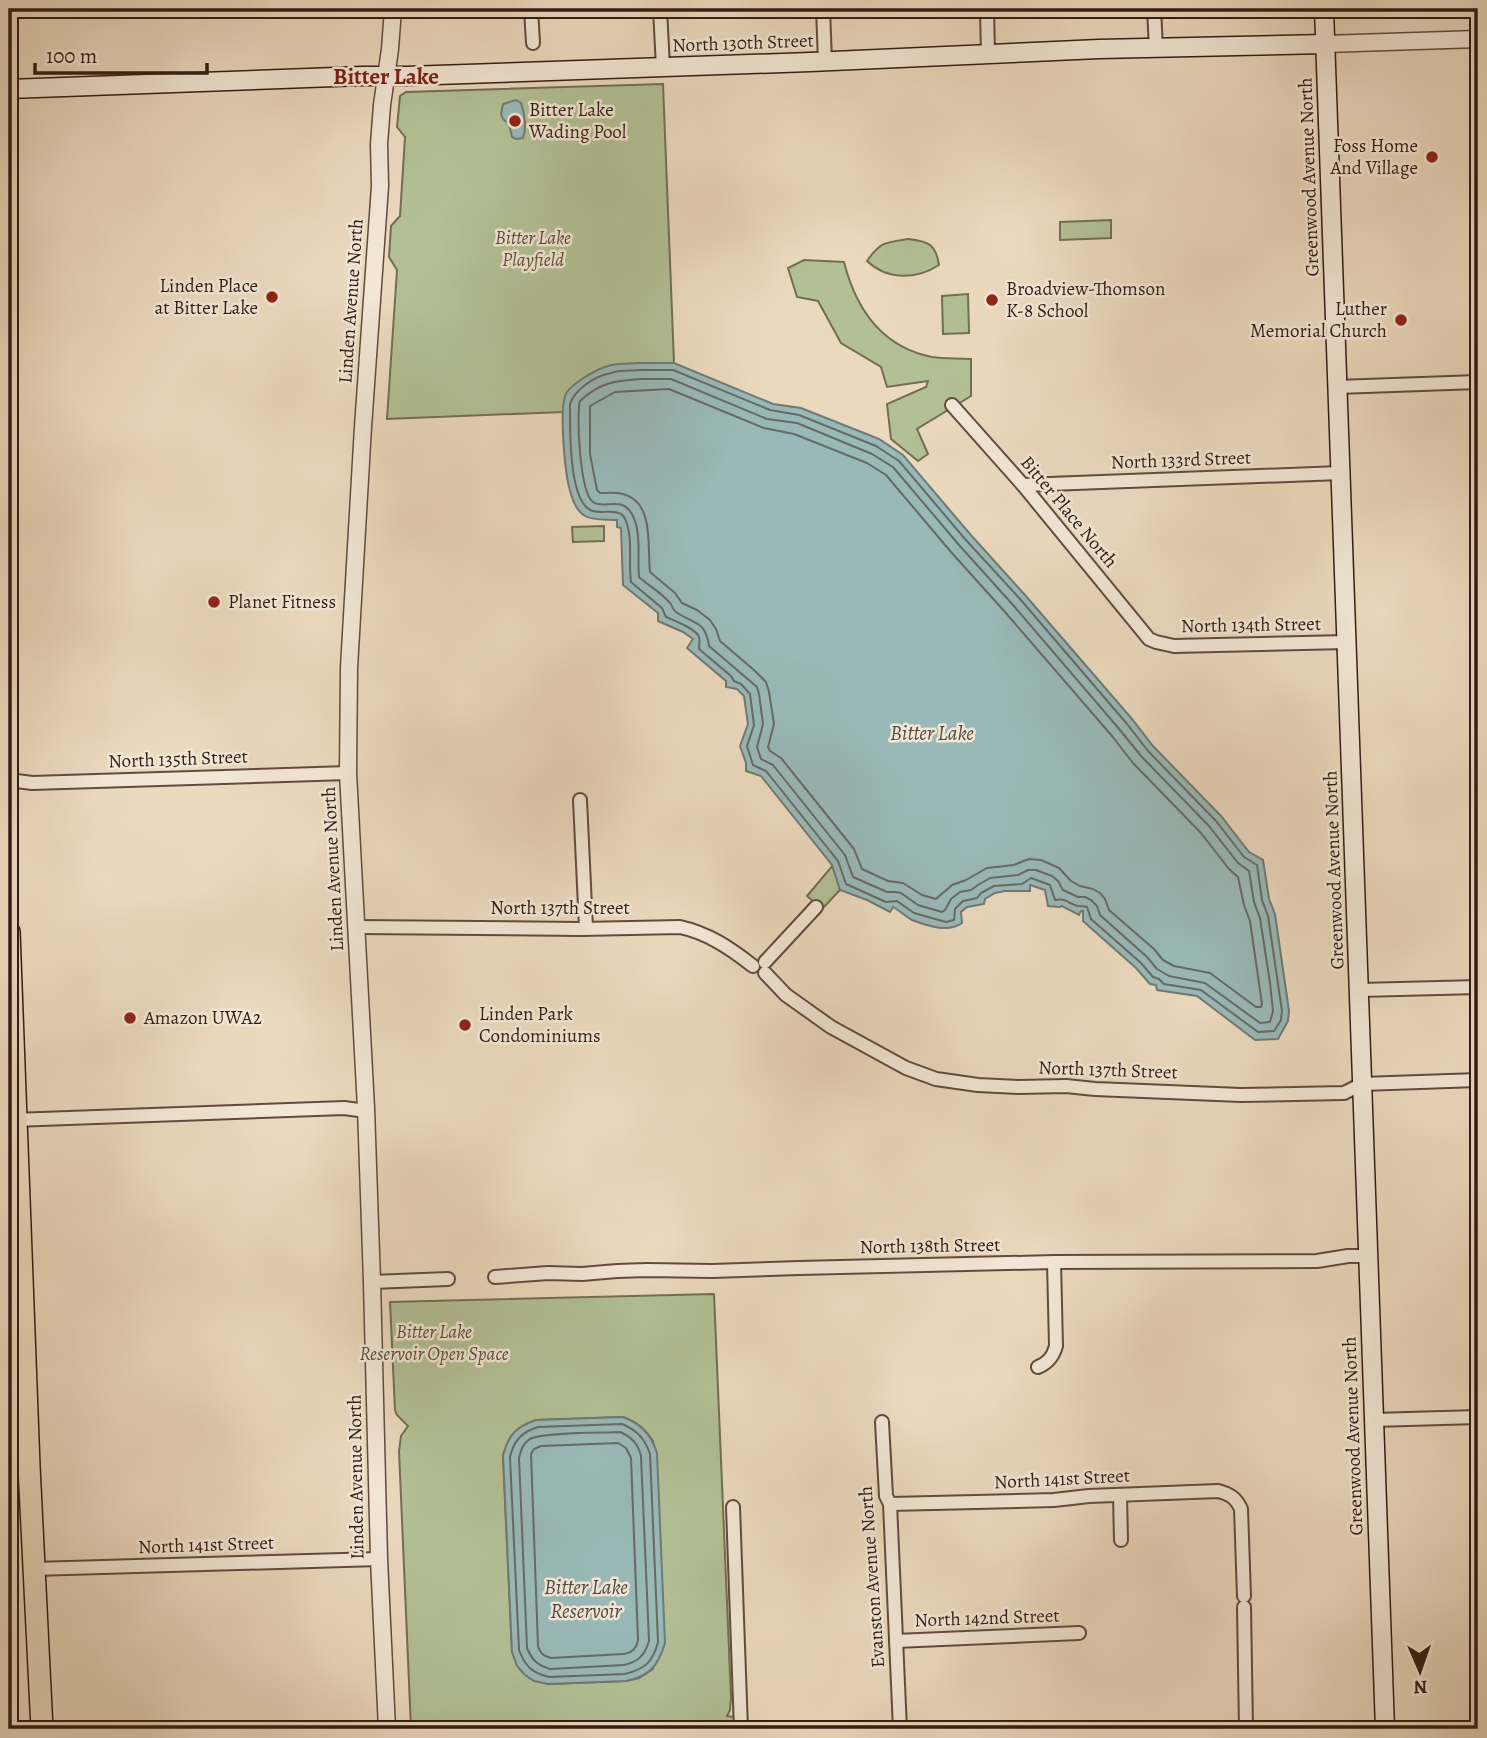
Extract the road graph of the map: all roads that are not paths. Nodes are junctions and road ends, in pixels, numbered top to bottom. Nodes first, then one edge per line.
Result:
1 (393, 9) edge
2 (531, 9) edge
3 (660, 9) edge
4 (823, 9) edge
5 (987, 9) edge
6 (1154, 9) edge
7 (1324, 9) edge
8 (1478, 39) edge
9 (533, 43) dead end
10 (1325, 44) junction
11 (1156, 48) junction
12 (988, 54) junction
13 (825, 61) junction
14 (663, 67) junction
15 (386, 76) junction
16 (9, 89) edge
17 (1478, 383) edge
18 (1338, 387) junction
19 (952, 405) dead end
20 (1340, 473) junction
21 (1023, 485) junction
22 (1156, 642) joint
23 (1347, 642) junction
24 (348, 773) junction
25 (9, 780) edge
26 (580, 800) dead end
27 (816, 906) dead end
28 (357, 927) junction
29 (586, 928) junction
30 (9, 932) edge
31 (761, 967) junction
32 (1478, 987) edge
33 (1360, 990) junction
34 (1478, 1080) edge
35 (1362, 1084) junction
36 (366, 1111) junction
37 (13, 1120) edge
38 (1367, 1256) junction
39 (1054, 1262) junction
40 (495, 1276) dead end
41 (448, 1279) dead end
42 (372, 1282) junction
43 (1038, 1367) dead end
44 (1478, 1417) edge
45 (1373, 1420) junction
46 (883, 1422) dead end
47 (19, 1466) edge
48 (1120, 1495) junction
49 (890, 1504) junction
50 (733, 1507) dead end
51 (1121, 1541) dead end
52 (379, 1559) junction
53 (34, 1569) junction
54 (1079, 1633) dead end
55 (896, 1641) junction
56 (42, 1729) edge
57 (387, 1729) edge
58 (741, 1729) edge
59 (900, 1729) edge
60 (1246, 1729) edge
61 (1385, 1729) edge

1 - 15 street, Linden Avenue North
2 - 9 street
3 - 14 street
4 - 13 street
5 - 12 street
6 - 11 street
7 - 10 main road, Greenwood Avenue North
8 - 10 street, North 130th Street
10 - 11 main road, North 130th Street
10 - 18 main road, Greenwood Avenue North
11 - 12 main road, North 130th Street
12 - 13 main road, North 130th Street
13 - 14 main road, North 130th Street
14 - 15 main road, North 130th Street
15 - 16 main road, North 130th Street
15 - 24 street, Linden Avenue North
17 - 18 street
18 - 20 main road, Greenwood Avenue North
19 - 21 street, Bitter Place North
20 - 21 street, North 133rd Street
20 - 23 main road, Greenwood Avenue North
21 - 22 street, Bitter Place North
22 - 23 street, North 134th Street
23 - 33 main road, Greenwood Avenue North
24 - 25 street, North 135th Street
24 - 28 street, Linden Avenue North
26 - 29 street
27 - 31 street
28 - 29 street, North 137th Street
28 - 36 street, Linden Avenue North
29 - 31 street, North 137th Street
30 - 37 highway
31 - 35 street, North 137th Street
32 - 33 street
33 - 35 main road, Greenwood Avenue North
34 - 35 street, North 137th Street
35 - 38 main road, Greenwood Avenue North
36 - 37 street
36 - 42 street, Linden Avenue North
37 - 47 highway
38 - 39 street, North 138th Street
38 - 45 main road, Greenwood Avenue North
39 - 40 street, North 138th Street
39 - 43 street
41 - 42 street
42 - 52 street, Linden Avenue North
44 - 45 street
45 - 61 main road, Greenwood Avenue North
46 - 49 street, Evanston Avenue North
47 - 53 highway
48 - 49 street, North 141st Street
48 - 51 street
48 - 60 street, North 141st Street
49 - 55 street, Evanston Avenue North
50 - 58 street
52 - 53 street, North 141st Street
52 - 57 street, Linden Avenue North
53 - 56 highway
54 - 55 street, North 142nd Street
55 - 59 street, Evanston Avenue North

